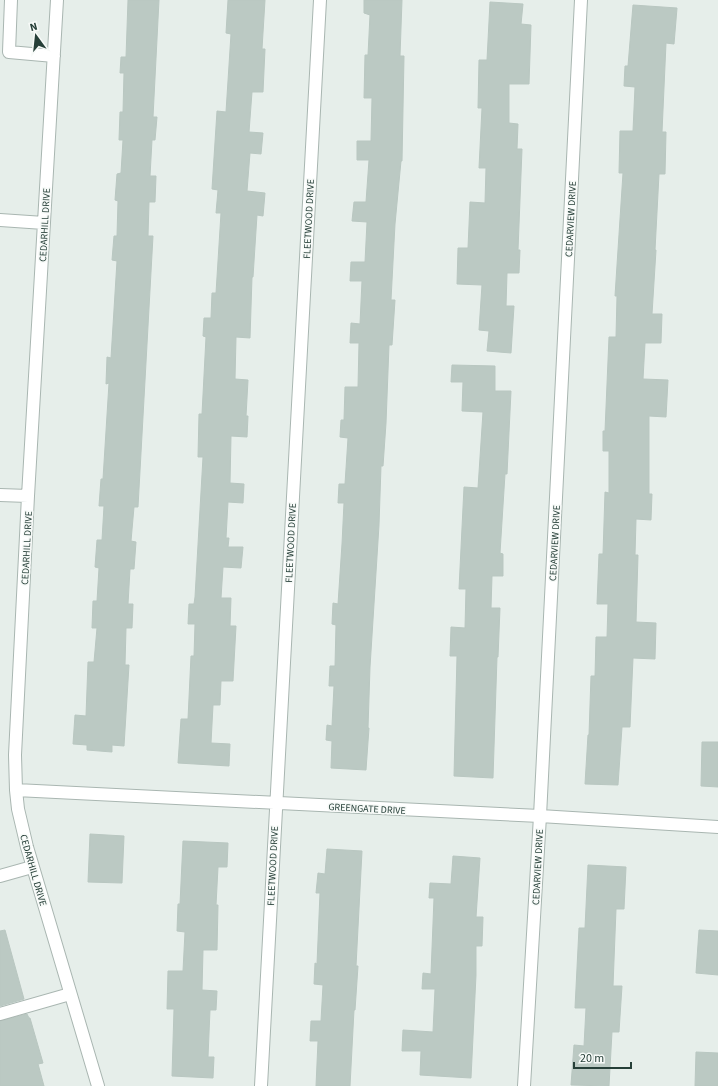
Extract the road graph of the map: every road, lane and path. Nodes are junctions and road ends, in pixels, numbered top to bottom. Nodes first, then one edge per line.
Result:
1 (12, 0) edge
2 (57, 0) edge
3 (320, 0) edge
4 (581, 0) edge
5 (54, 56) junction
6 (0, 220) edge
7 (44, 223) junction
8 (0, 495) edge
9 (28, 496) junction
10 (16, 790) junction
11 (276, 804) junction
12 (540, 816) junction
13 (718, 827) edge
14 (32, 867) junction
15 (0, 876) edge
16 (70, 994) junction
17 (0, 1014) edge
18 (98, 1086) edge
19 (261, 1086) edge
20 (524, 1086) edge

1 - 5 street
2 - 5 street, CEDARHILL DRIVE
3 - 11 street, FLEETWOOD DRIVE
4 - 12 street, CEDARVIEW DRIVE
5 - 7 street, CEDARHILL DRIVE
6 - 7 street
7 - 9 street, CEDARHILL DRIVE
8 - 9 street
9 - 10 street, CEDARHILL DRIVE
10 - 11 street, GREENGATE DRIVE
10 - 14 street, CEDARHILL DRIVE
11 - 12 street, GREENGATE DRIVE
11 - 19 street, FLEETWOOD DRIVE
12 - 13 street, GREENGATE DRIVE
12 - 20 street, CEDARVIEW DRIVE
14 - 15 street
14 - 16 street, CEDARHILL DRIVE
16 - 17 street
16 - 18 street, CEDARHILL DRIVE

